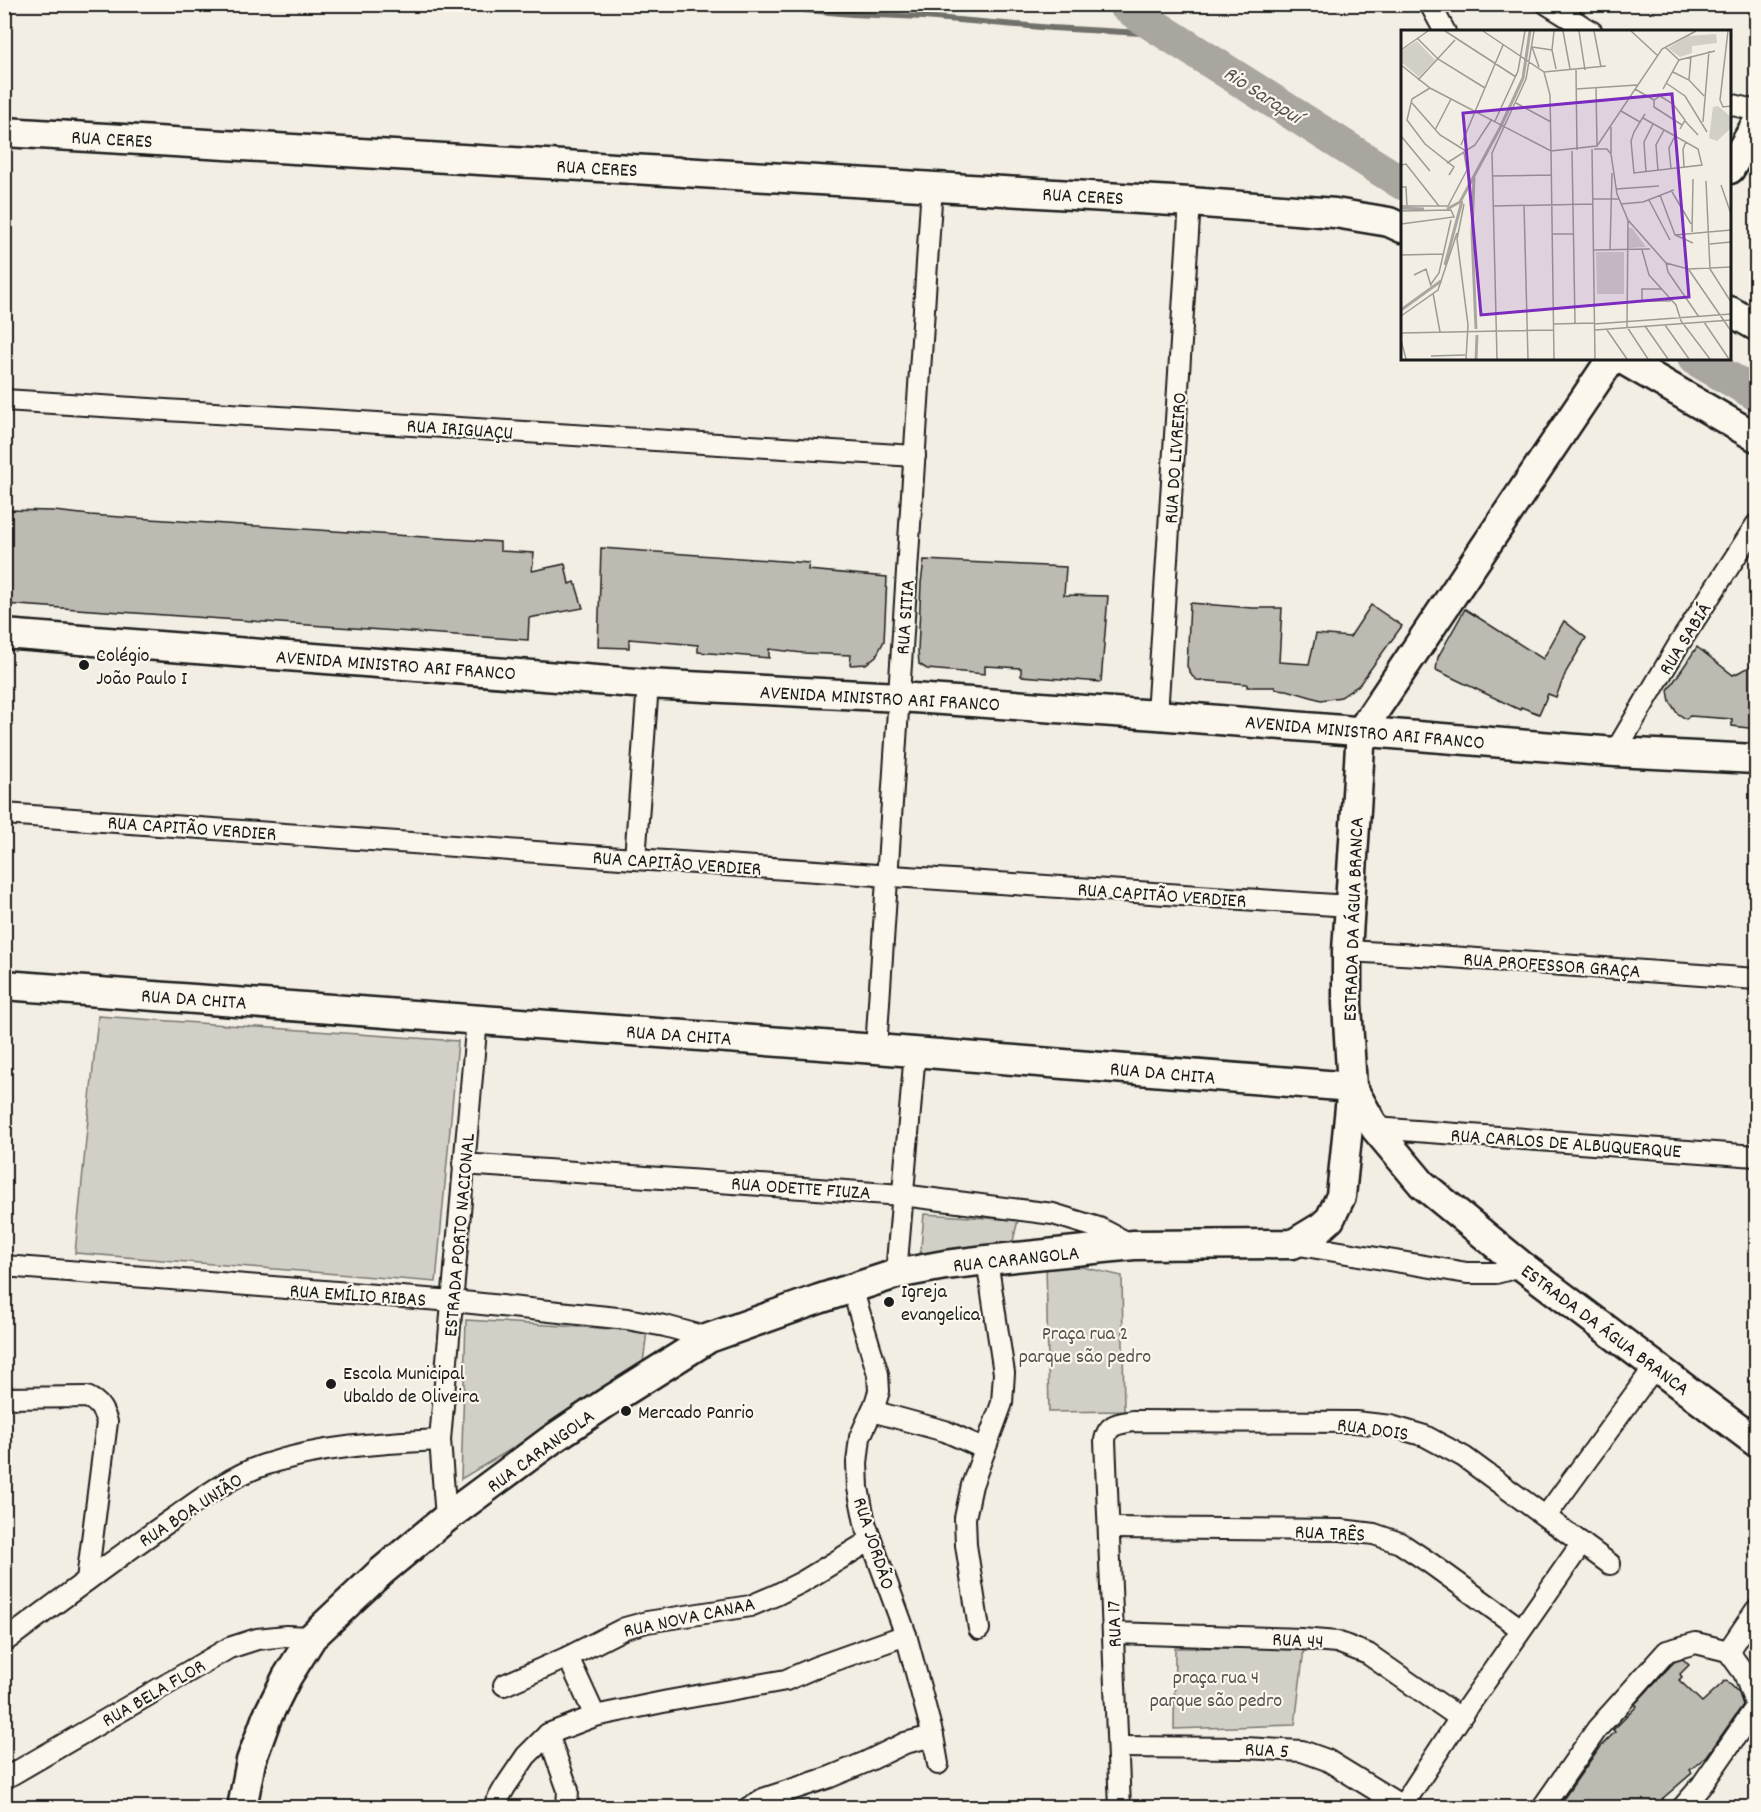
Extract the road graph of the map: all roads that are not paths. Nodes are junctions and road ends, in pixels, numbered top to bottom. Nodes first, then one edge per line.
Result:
1 (1430, 4) edge
2 (1547, 4) edge
3 (1444, 30) edge
4 (1589, 30) edge
5 (1731, 104) edge
6 (1756, 111) edge
7 (1756, 124) edge
8 (4, 132) edge
9 (1731, 167) edge
10 (932, 186) junction
11 (1190, 202) junction
12 (1401, 228) edge
13 (1731, 312) edge
14 (1756, 326) edge
15 (1611, 360) edge
16 (1623, 360) edge
17 (4, 400) edge
18 (1756, 437) edge
19 (915, 456) junction
20 (1756, 525) edge
21 (4, 634) edge
22 (648, 684) junction
23 (899, 697) junction
24 (1157, 715) junction
25 (1361, 731) junction
26 (1615, 752) junction
27 (1756, 759) edge
28 (4, 813) edge
29 (635, 859) junction
30 (888, 875) junction
31 (1349, 906) junction
32 (1347, 951) junction
33 (1756, 979) edge
34 (4, 985) edge
35 (477, 1019) junction
36 (876, 1048) junction
37 (915, 1052) junction
38 (1352, 1087) junction
39 (1375, 1128) junction
40 (1756, 1156) edge
41 (463, 1164) junction
42 (902, 1194) junction
43 (1293, 1244) junction
44 (1133, 1245) junction
45 (987, 1260) junction
46 (4, 1266) edge
47 (1522, 1266) junction
48 (896, 1275) junction
49 (852, 1288) junction
50 (453, 1301) junction
51 (709, 1338) junction
52 (1656, 1365) junction
53 (4, 1398) edge
54 (872, 1411) junction
55 (440, 1440) junction
56 (1105, 1440) joint
57 (1756, 1442) edge
58 (985, 1449) junction
59 (1546, 1516) junction
60 (446, 1518) junction
61 (1109, 1528) junction
62 (871, 1540) junction
63 (1582, 1543) junction
64 (1610, 1564) dead end
65 (87, 1580) junction
66 (1756, 1610) edge
67 (980, 1629) dead end
68 (1521, 1629) junction
69 (1113, 1633) junction
70 (906, 1635) junction
71 (312, 1637) junction
72 (4, 1642) edge
73 (1728, 1651) junction
74 (568, 1657) junction
75 (504, 1685) dead end
76 (1756, 1706) edge
77 (595, 1716) junction
78 (1460, 1718) junction
79 (548, 1734) junction
80 (933, 1736) junction
81 (1118, 1747) junction
82 (938, 1764) dead end
83 (4, 1779) edge
84 (1402, 1807) edge
85 (242, 1808) edge
86 (493, 1808) edge
87 (567, 1808) edge
88 (748, 1808) edge
89 (1120, 1808) edge
90 (1542, 1808) edge
91 (1682, 1808) edge

1 - 3 street
2 - 4 street
5 - 6 street
7 - 9 street
8 - 10 street, RUA CERES
10 - 11 street, RUA CERES
10 - 19 street, RUA SITIA
11 - 12 street, RUA CERES
11 - 24 street, RUA DO LIVREIRO
13 - 14 street
15 - 25 street
16 - 18 street
17 - 19 street, RUA IRIGUAÇU
19 - 23 street, RUA SITIA
20 - 26 street, RUA SABIÁ
21 - 22 street, AVENIDA MINISTRO ARI FRANCO
22 - 23 street, AVENIDA MINISTRO ARI FRANCO
22 - 29 street
23 - 24 street, AVENIDA MINISTRO ARI FRANCO
23 - 30 street, RUA SITIA
24 - 25 street, AVENIDA MINISTRO ARI FRANCO
25 - 26 street, AVENIDA MINISTRO ARI FRANCO
25 - 31 street, ESTRADA DA ÁGUA BRANCA
26 - 27 street, AVENIDA MINISTRO ARI FRANCO
28 - 29 street, RUA CAPITÃO VERDIER
29 - 30 street, RUA CAPITÃO VERDIER
30 - 31 street, RUA CAPITÃO VERDIER
30 - 36 street, RUA SITIA
31 - 32 street, ESTRADA DA ÁGUA BRANCA
32 - 33 street, RUA PROFESSOR GRAÇA
32 - 38 street, ESTRADA DA ÁGUA BRANCA
34 - 35 street, RUA DA CHITA
35 - 36 street, RUA DA CHITA
35 - 41 street, ESTRADA PORTO NACIONAL
36 - 37 street, RUA DA CHITA
37 - 38 street, RUA DA CHITA
37 - 42 street
38 - 39 street, ESTRADA DA ÁGUA BRANCA
38 - 43 street
39 - 40 street, RUA CARLOS DE ALBUQUERQUE
39 - 47 street, ESTRADA DA ÁGUA BRANCA
41 - 42 street, RUA ODETTE FIUZA
41 - 50 street, ESTRADA PORTO NACIONAL
42 - 44 street, RUA ODETTE FIUZA
42 - 48 street
43 - 44 street, RUA CARANGOLA
43 - 47 street
44 - 45 street, RUA CARANGOLA
45 - 48 street, RUA CARANGOLA
45 - 58 street
46 - 50 street, RUA EMÍLIO RIBAS
47 - 52 street, ESTRADA DA ÁGUA BRANCA
48 - 49 street, RUA CARANGOLA
49 - 51 street, RUA CARANGOLA
49 - 54 street, RUA JORDÃO
50 - 51 street, RUA EMÍLIO RIBAS
50 - 55 street, ESTRADA PORTO NACIONAL
51 - 60 street, RUA CARANGOLA
52 - 57 street, ESTRADA DA ÁGUA BRANCA
52 - 59 street
53 - 65 street
54 - 58 street
54 - 62 street, RUA JORDÃO
55 - 60 street, ESTRADA PORTO NACIONAL
55 - 65 street, RUA BOA UNIÃO
56 - 59 street, RUA DOIS
56 - 61 street, RUA 17
58 - 67 street
59 - 63 street, RUA DOIS
60 - 71 street
61 - 68 street, RUA TRÊS
61 - 69 street, RUA 17
62 - 70 street, RUA JORDÃO
62 - 74 street, RUA NOVA CANAA
63 - 64 street, RUA DOIS
63 - 68 street
65 - 72 street, RUA BOA UNIÃO
66 - 73 street
68 - 78 street
69 - 78 street, RUA 44
69 - 81 street, RUA 17
70 - 77 street
70 - 80 street, RUA JORDÃO
71 - 83 street, RUA BELA FLOR
71 - 85 street
73 - 76 street
73 - 90 street
74 - 75 street, RUA NOVA CANAA
74 - 77 street
76 - 91 street
77 - 79 street
78 - 84 street
79 - 86 street
79 - 87 street
80 - 82 street, RUA JORDÃO
80 - 88 street
81 - 84 street, RUA 5
81 - 89 street, RUA 17

